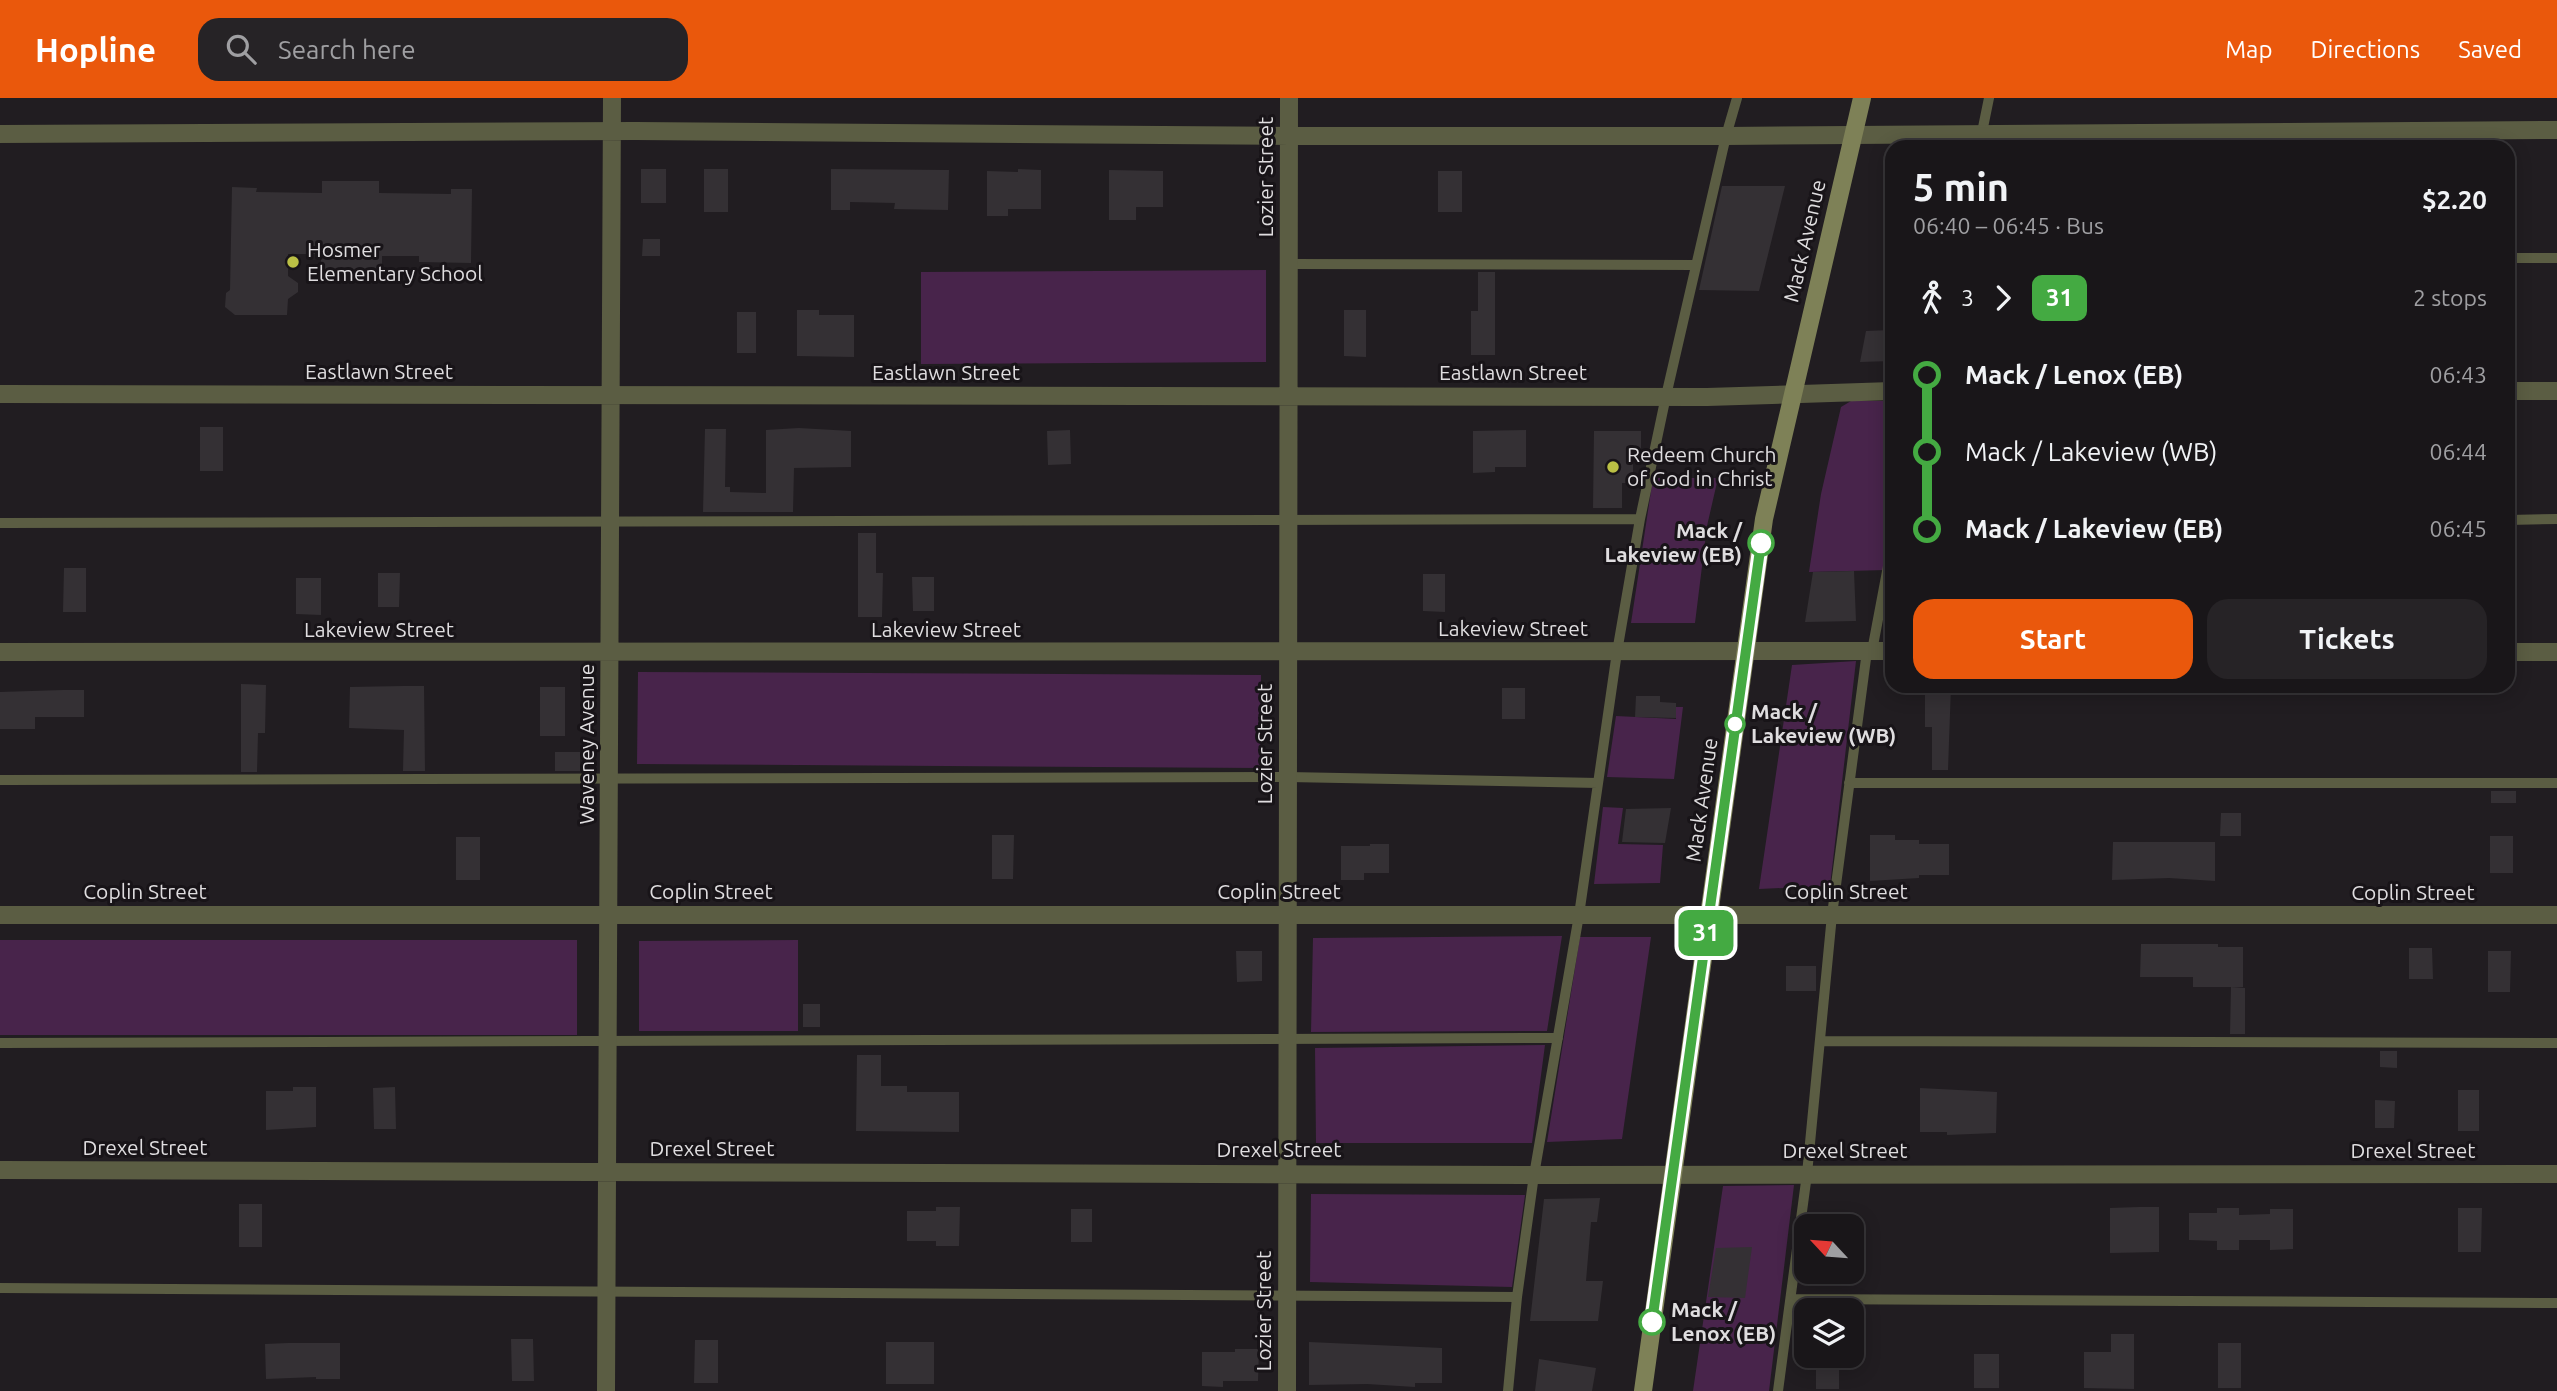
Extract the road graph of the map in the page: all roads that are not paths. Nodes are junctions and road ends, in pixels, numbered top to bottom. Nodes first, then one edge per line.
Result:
1 (612, 98) edge
2 (1290, 98) edge
3 (1737, 98) edge
4 (1862, 98) edge
5 (1989, 98) edge
6 (2557, 130) edge
7 (612, 131) junction
8 (0, 134) edge
9 (1853, 135) junction
10 (1289, 136) junction
11 (1726, 136) junction
12 (1981, 140) edge
13 (2515, 258) edge
14 (2557, 258) edge
15 (1289, 264) junction
16 (1696, 265) junction
17 (1885, 391) edge
18 (2515, 391) edge
19 (2557, 391) edge
20 (0, 394) edge
21 (1793, 394) junction
22 (611, 395) junction
23 (1289, 396) junction
24 (1666, 396) junction
25 (1640, 519) junction
26 (2557, 519) edge
27 (610, 520) junction
28 (1289, 520) junction
29 (2515, 520) edge
30 (0, 523) edge
31 (1885, 579) edge
32 (1745, 651) junction
33 (1870, 651) junction
34 (0, 652) edge
35 (610, 652) junction
36 (1616, 652) junction
37 (1885, 652) edge
38 (2515, 652) edge
39 (2557, 652) edge
40 (1288, 653) junction
41 (610, 777) junction
42 (1288, 777) junction
43 (0, 780) edge
44 (1598, 783) junction
45 (1849, 783) junction
46 (2557, 783) edge
47 (0, 915) edge
48 (609, 915) junction
49 (1288, 915) junction
50 (1579, 915) junction
51 (1709, 915) junction
52 (1832, 915) junction
53 (2557, 915) edge
54 (1558, 1038) junction
55 (1287, 1039) junction
56 (608, 1041) junction
57 (1820, 1041) junction
58 (0, 1043) edge
59 (2557, 1043) edge
60 (0, 1170) edge
61 (608, 1171) junction
62 (1287, 1173) junction
63 (1807, 1174) junction
64 (2557, 1174) edge
65 (1534, 1175) junction
66 (1673, 1175) junction
67 (0, 1288) edge
68 (607, 1291) junction
69 (1287, 1296) junction
70 (1517, 1297) junction
71 (1791, 1300) junction
72 (2557, 1303) edge
73 (606, 1391) edge
74 (1287, 1391) edge
75 (1508, 1391) edge
76 (1643, 1391) edge
77 (1778, 1391) edge

1 - 7 street, Waveney Avenue
2 - 10 street, Lozier Street
3 - 11 lane
4 - 9 main road, Mack Avenue
5 - 12 lane
6 - 12 street
7 - 8 street
7 - 10 street
7 - 22 street, Waveney Avenue
9 - 11 street
9 - 12 street
9 - 21 main road, Mack Avenue
10 - 11 street
10 - 15 street, Lozier Street
11 - 16 lane
13 - 14 lane
15 - 16 lane
15 - 23 street, Lozier Street
16 - 24 lane
17 - 21 street, Eastlawn Street
18 - 19 street
20 - 22 street, Eastlawn Street
21 - 24 street, Eastlawn Street
21 - 32 main road, Mack Avenue
22 - 23 street, Eastlawn Street
22 - 27 street, Waveney Avenue
23 - 24 street, Eastlawn Street
23 - 28 street, Lozier Street
24 - 25 lane
25 - 28 lane
25 - 36 lane
26 - 29 lane
27 - 28 lane
27 - 30 lane
27 - 35 street, Waveney Avenue
28 - 40 street, Lozier Street
31 - 33 lane
32 - 33 street, Lakeview Street
32 - 36 street, Lakeview Street
32 - 51 main road, Mack Avenue
33 - 37 street, Lakeview Street
33 - 45 lane
34 - 35 street, Lakeview Street
35 - 40 street, Lakeview Street
35 - 41 street, Waveney Avenue
36 - 40 street, Lakeview Street
36 - 44 lane
38 - 39 street
40 - 42 street, Lozier Street
41 - 42 lane
41 - 43 lane
41 - 48 street, Waveney Avenue
42 - 44 lane
42 - 49 street, Lozier Street
44 - 50 lane
45 - 46 lane
45 - 52 lane
47 - 48 street, Coplin Street
48 - 49 street, Coplin Street
48 - 56 street, Waveney Avenue
49 - 50 street, Coplin Street
49 - 55 street, Lozier Street
50 - 51 street, Coplin Street
50 - 54 lane
51 - 52 street, Coplin Street
51 - 66 main road, Mack Avenue
52 - 53 street, Coplin Street
52 - 57 lane
54 - 55 lane
54 - 65 lane
55 - 56 lane
55 - 62 street, Lozier Street
56 - 58 lane
56 - 61 street, Waveney Avenue
57 - 59 lane
57 - 63 lane
60 - 61 street, Drexel Street
61 - 62 street, Drexel Street
61 - 68 street, Waveney Avenue
62 - 65 street, Drexel Street
62 - 69 street, Lozier Street
63 - 64 street, Drexel Street
63 - 66 street, Drexel Street
63 - 71 lane
65 - 66 street, Drexel Street
65 - 70 lane
66 - 76 main road, Mack Avenue
67 - 68 lane
68 - 69 lane
68 - 73 street, Waveney Avenue
69 - 70 lane
69 - 74 street, Lozier Street
70 - 75 lane
71 - 72 lane
71 - 77 lane

